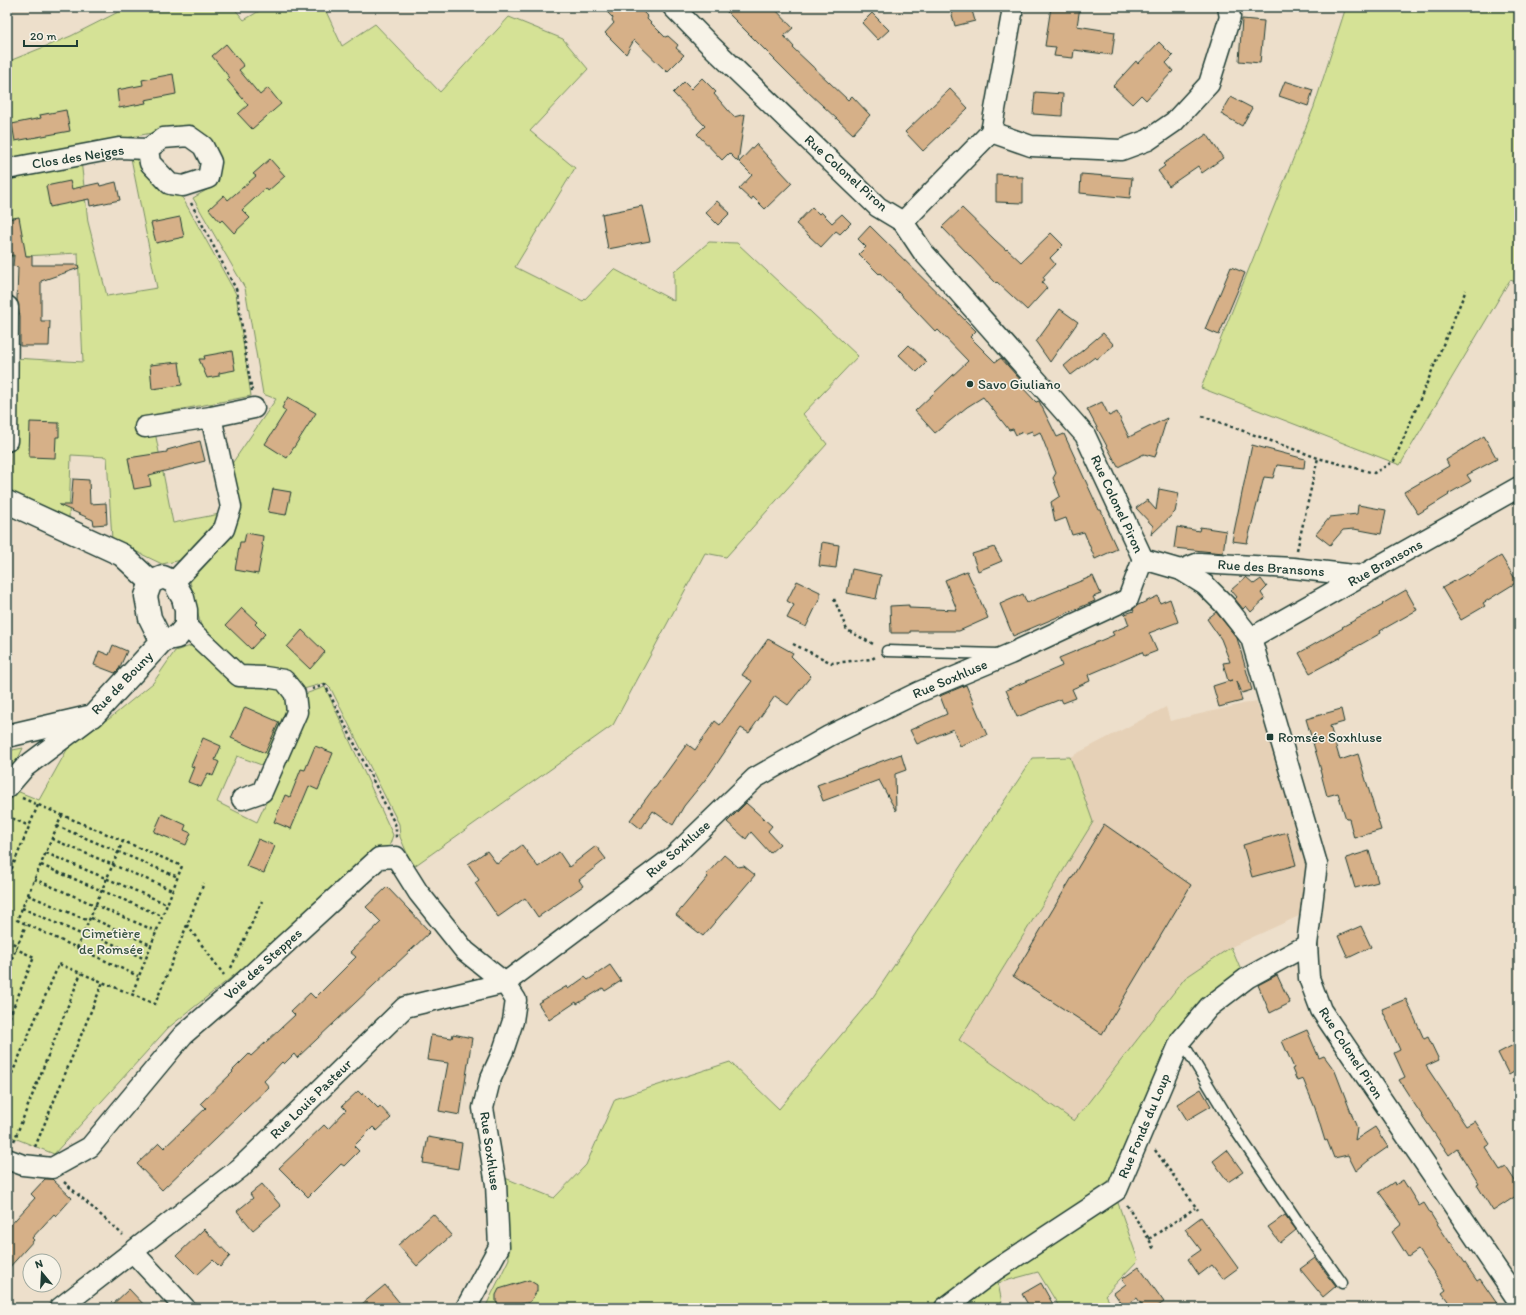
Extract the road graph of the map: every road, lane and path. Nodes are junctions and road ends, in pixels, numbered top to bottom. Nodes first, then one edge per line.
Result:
1 (672, 7) edge
2 (1011, 7) edge
3 (1228, 7) edge
4 (991, 132) junction
5 (148, 148) junction
6 (7, 169) edge
7 (183, 186) junction
8 (903, 222) junction
9 (1466, 290) dead end
10 (7, 306) edge
11 (251, 383) dead end
12 (254, 408) dead end
13 (1202, 416) dead end
14 (211, 418) junction
15 (145, 427) dead end
16 (7, 441) edge
17 (1318, 458) junction
18 (1519, 487) edge
19 (7, 502) edge
20 (1143, 559) junction
21 (1293, 568) junction
22 (1180, 570) junction
23 (1362, 576) junction
24 (151, 582) junction
25 (174, 582) junction
26 (834, 599) dead end
27 (186, 626) junction
28 (1251, 638) junction
29 (163, 640) junction
30 (793, 644) dead end
31 (887, 651) junction
32 (1010, 654) junction
33 (325, 685) dead end
34 (93, 716) junction
35 (7, 736) edge
36 (13, 793) edge
37 (242, 799) dead end
38 (38, 805) junction
39 (62, 815) junction
40 (7, 816) edge
41 (29, 826) junction
42 (57, 826) junction
43 (52, 839) junction
44 (123, 841) junction
45 (119, 852) junction
46 (46, 853) junction
47 (396, 857) junction
48 (41, 865) junction
49 (113, 865) junction
50 (9, 871) edge
51 (178, 877) junction
52 (34, 879) junction
53 (107, 879) junction
54 (7, 880) edge
55 (204, 883) dead end
56 (172, 890) junction
57 (102, 891) junction
58 (28, 895) junction
59 (262, 901) dead end
60 (167, 904) junction
61 (95, 906) junction
62 (22, 908) junction
63 (162, 916) junction
64 (90, 918) junction
65 (89, 921) junction
66 (26, 925) junction
67 (187, 925) junction
68 (85, 931) junction
69 (156, 932) junction
70 (83, 935) junction
71 (7, 941) edge
72 (17, 945) junction
73 (151, 945) junction
74 (1307, 945) junction
75 (77, 948) junction
76 (16, 949) junction
77 (145, 959) junction
78 (7, 970) edge
79 (81, 973) junction
80 (138, 976) junction
81 (103, 982) junction
82 (505, 983) junction
83 (231, 984) junction
84 (132, 994) junction
85 (7, 1023) edge
86 (1181, 1040) junction
87 (7, 1086) edge
88 (1142, 1132) junction
89 (10, 1151) edge
90 (33, 1151) dead end
91 (63, 1181) dead end
92 (1117, 1190) junction
93 (1149, 1238) junction
94 (135, 1250) junction
95 (1154, 1250) dead end
96 (1342, 1283) dead end
97 (1519, 1302) edge
98 (60, 1308) edge
99 (185, 1308) edge
100 (466, 1308) edge
101 (945, 1308) edge

1 - 8 street, Rue Colonel Piron
2 - 4 street
3 - 4 street
4 - 8 street
5 - 6 street, Clos des Neiges
5 - 7 street
5 - 7 street
7 - 11 path
8 - 20 street, Rue Colonel Piron
9 - 17 path
10 - 16 street
12 - 14 street
13 - 17 path
14 - 15 street
14 - 25 street
17 - 21 path
18 - 23 street, Rue Bransons
19 - 24 street
20 - 22 street, Rue Colonel Piron
20 - 32 street, Rue Soxhluse
21 - 22 street, Rue des Bransons
21 - 23 street, Rue des Bransons
22 - 28 street, Rue Colonel Piron
23 - 28 street, Rue Bransons
24 - 25 street
24 - 29 street, Rue de Bouny
25 - 27 street
26 - 31 path
27 - 29 street, Rue de Bouny
27 - 37 street
28 - 74 street, Rue Colonel Piron
29 - 34 street, Rue de Bouny
30 - 31 path
31 - 32 lane
32 - 82 street, Rue Soxhluse
33 - 47 path
34 - 35 street, Rue de Bouny
34 - 36 street
36 - 38 path
38 - 39 path
38 - 41 path
39 - 42 path
39 - 44 path
40 - 41 path
41 - 50 path
42 - 43 path
42 - 45 path
43 - 46 path
43 - 49 path
44 - 45 path
44 - 51 path
45 - 49 path
45 - 51 path
46 - 48 path
46 - 53 path
47 - 82 street
47 - 83 street, Voie des Steppes
48 - 52 path
48 - 57 path
49 - 53 path
49 - 56 path
50 - 54 path
51 - 56 path
52 - 58 path
52 - 61 path
53 - 57 path
53 - 60 path
55 - 67 path
56 - 60 path
57 - 61 path
57 - 63 path
58 - 62 path
58 - 65 path
59 - 83 path
60 - 63 path
61 - 64 path
61 - 69 path
62 - 66 path
62 - 70 path
63 - 69 path
64 - 65 path
64 - 73 path
65 - 68 path
66 - 72 path
66 - 75 path
67 - 83 path
67 - 84 path
68 - 70 path
68 - 77 path
69 - 73 path
70 - 75 path
71 - 72 path
72 - 76 path
73 - 77 path
74 - 86 street, Rue Fonds du Loup
74 - 97 street, Rue Colonel Piron
75 - 80 path
76 - 78 path
76 - 85 path
77 - 80 path
79 - 81 path
79 - 87 path
79 - 89 path
80 - 84 path
81 - 84 path
81 - 90 path
82 - 94 street, Rue Louis Pasteur
82 - 100 street, Rue Soxhluse
83 - 89 street, Voie des Steppes
86 - 88 street, Rue Fonds du Loup
86 - 96 lane
88 - 92 street, Rue Fonds du Loup
88 - 93 path
91 - 94 path
92 - 93 path
92 - 101 street, Rue Fonds du Loup
93 - 95 path
94 - 98 street, Rue Louis Pasteur
94 - 99 street

